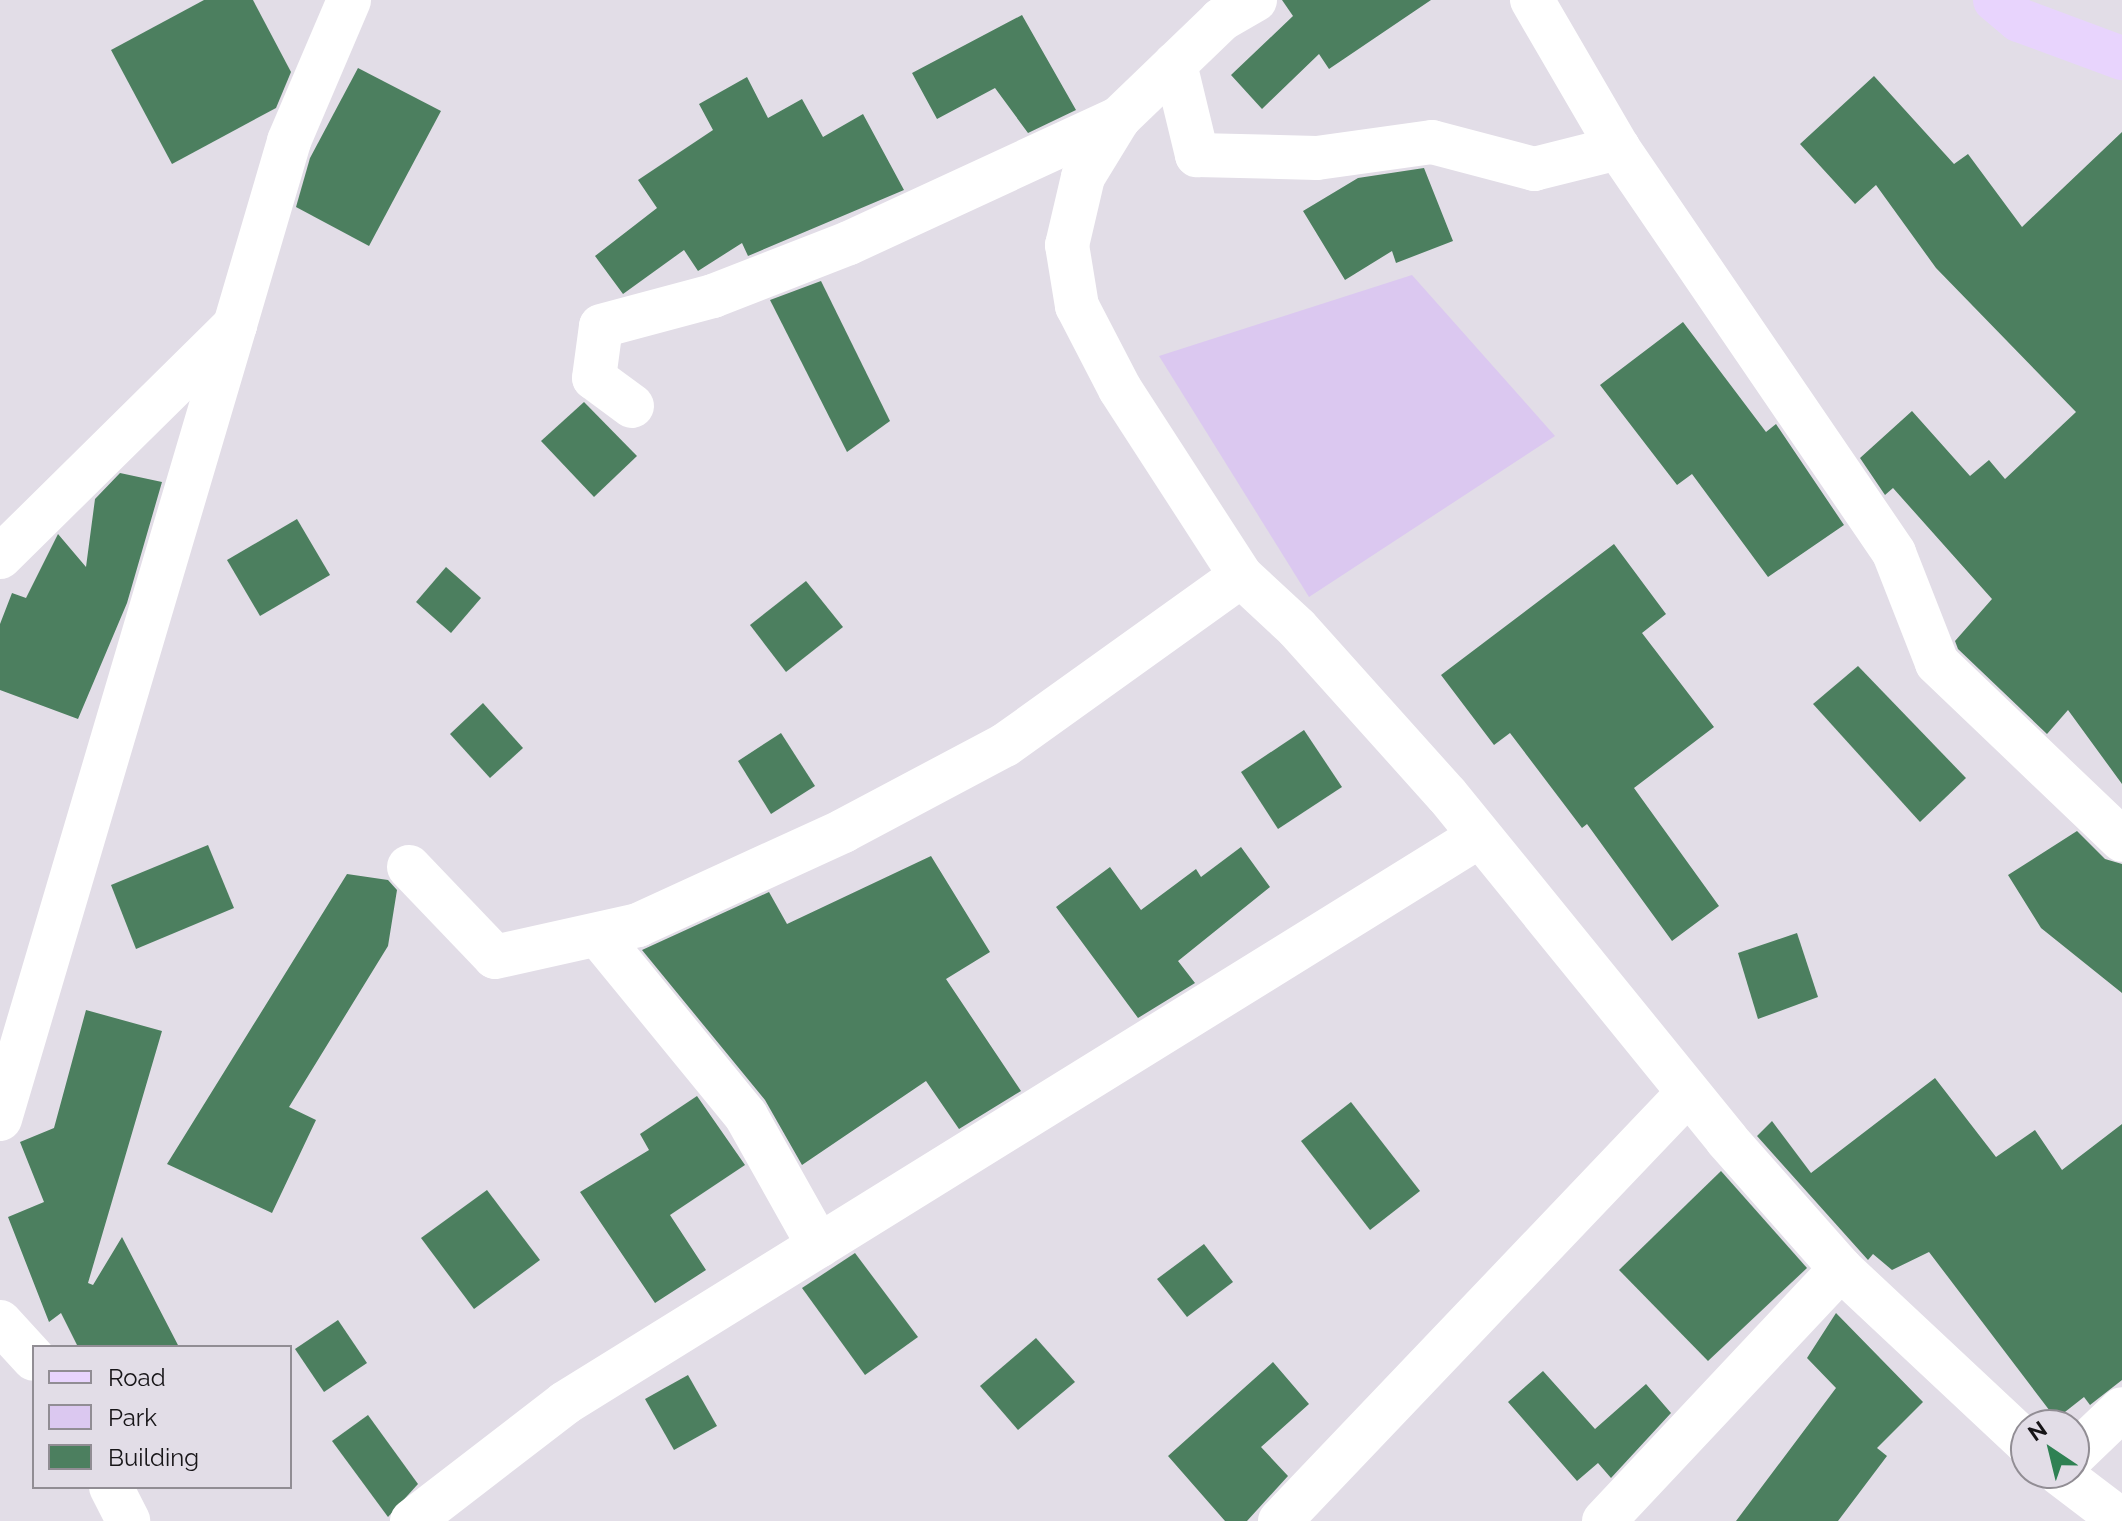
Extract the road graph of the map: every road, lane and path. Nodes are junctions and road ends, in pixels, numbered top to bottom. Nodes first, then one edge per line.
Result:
1 (349, 0) edge
2 (1255, 0) edge
3 (1532, 0) edge
4 (1995, 0) edge
5 (2122, 58) edge
6 (1175, 64) junction
7 (1119, 118) junction
8 (1618, 148) junction
9 (235, 325) junction
10 (632, 406) dead end
11 (0, 557) edge
12 (1241, 576) junction
13 (1480, 836) junction
14 (2122, 840) edge
15 (409, 867) dead end
16 (598, 935) junction
17 (1688, 1093) junction
18 (0, 1119) edge
19 (819, 1246) junction
20 (1841, 1269) junction
21 (0, 1322) edge
22 (32, 1357) edge
23 (2122, 1409) edge
24 (2010, 1427) edge
25 (2090, 1440) edge
26 (112, 1489) edge
27 (2080, 1489) edge
28 (128, 1521) edge
29 (412, 1521) edge
30 (1280, 1521) edge
31 (1604, 1521) edge
32 (2122, 1521) edge

1 - 9 street
2 - 6 street
3 - 8 street
4 - 5 main road
6 - 7 street
6 - 8 street
7 - 10 street
7 - 12 street
8 - 14 street
9 - 11 street
9 - 18 street
12 - 13 street
12 - 16 street
13 - 17 street
13 - 19 street
15 - 16 street
16 - 19 street
17 - 20 street
17 - 30 street
19 - 29 street
20 - 24 street
20 - 31 street
21 - 22 street
23 - 25 street
26 - 28 street
27 - 32 street

